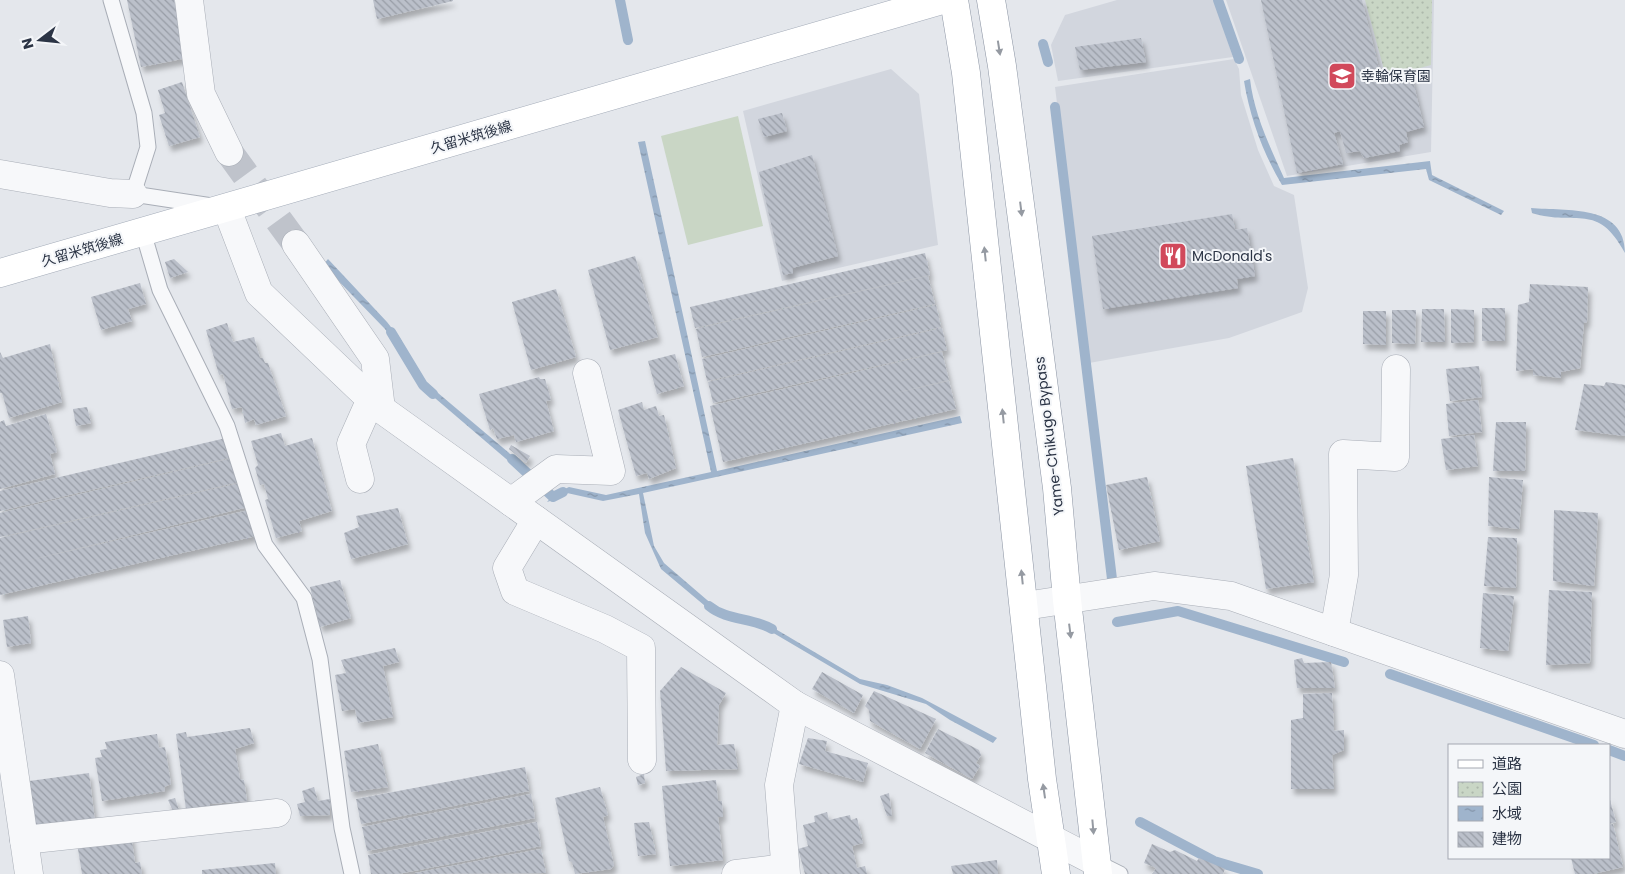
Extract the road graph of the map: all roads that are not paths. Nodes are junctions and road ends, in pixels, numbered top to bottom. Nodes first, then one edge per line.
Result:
1 (110, 0) edge
2 (189, 0) edge
3 (942, 0) edge
4 (954, 0) edge
5 (991, 0) edge
6 (229, 152) tunnel mouth
7 (0, 174) edge
8 (133, 194) junction
9 (228, 209) junction
10 (143, 232) junction
11 (296, 244) tunnel mouth
12 (0, 273) edge
13 (1396, 369) dead end
14 (586, 373) dead end
15 (376, 404) junction
16 (360, 478) dead end
17 (511, 502) junction
18 (536, 520) junction
19 (1067, 600) junction
20 (1025, 606) junction
21 (1334, 632) junction
22 (0, 675) edge
23 (795, 705) junction
24 (1625, 734) edge
25 (642, 760) dead end
26 (7, 775) edge
27 (277, 814) dead end
28 (1050, 837) junction
29 (24, 840) junction
30 (1097, 868) edge
31 (785, 871) edge
32 (29, 874) edge
33 (352, 874) edge
34 (736, 874) edge
35 (1056, 874) edge
36 (1120, 874) edge

1 - 8 lane
2 - 6 street
3 - 9 main road, 久留米筑後線
20 -> 4 main road
5 -> 19 main road, Yame-Chikugo Bypass
7 - 8 street
8 - 9 lane
9 - 10 main road, 久留米筑後線
9 - 15 street
10 - 12 main road, 久留米筑後線
10 - 33 lane
11 - 15 street
13 - 21 street
14 - 17 street
15 - 16 street
15 - 17 street
17 - 18 street
18 - 23 street
18 - 25 street
19 - 20 street
19 - 21 street
19 -> 30 main road, Yame-Chikugo Bypass
28 -> 20 main road
21 - 24 street
22 - 26 street
23 - 28 street
23 - 31 street
26 - 29 street
27 - 29 street
28 - 30 street
28 - 35 main road
29 - 32 street
30 - 36 lane
31 - 34 street

